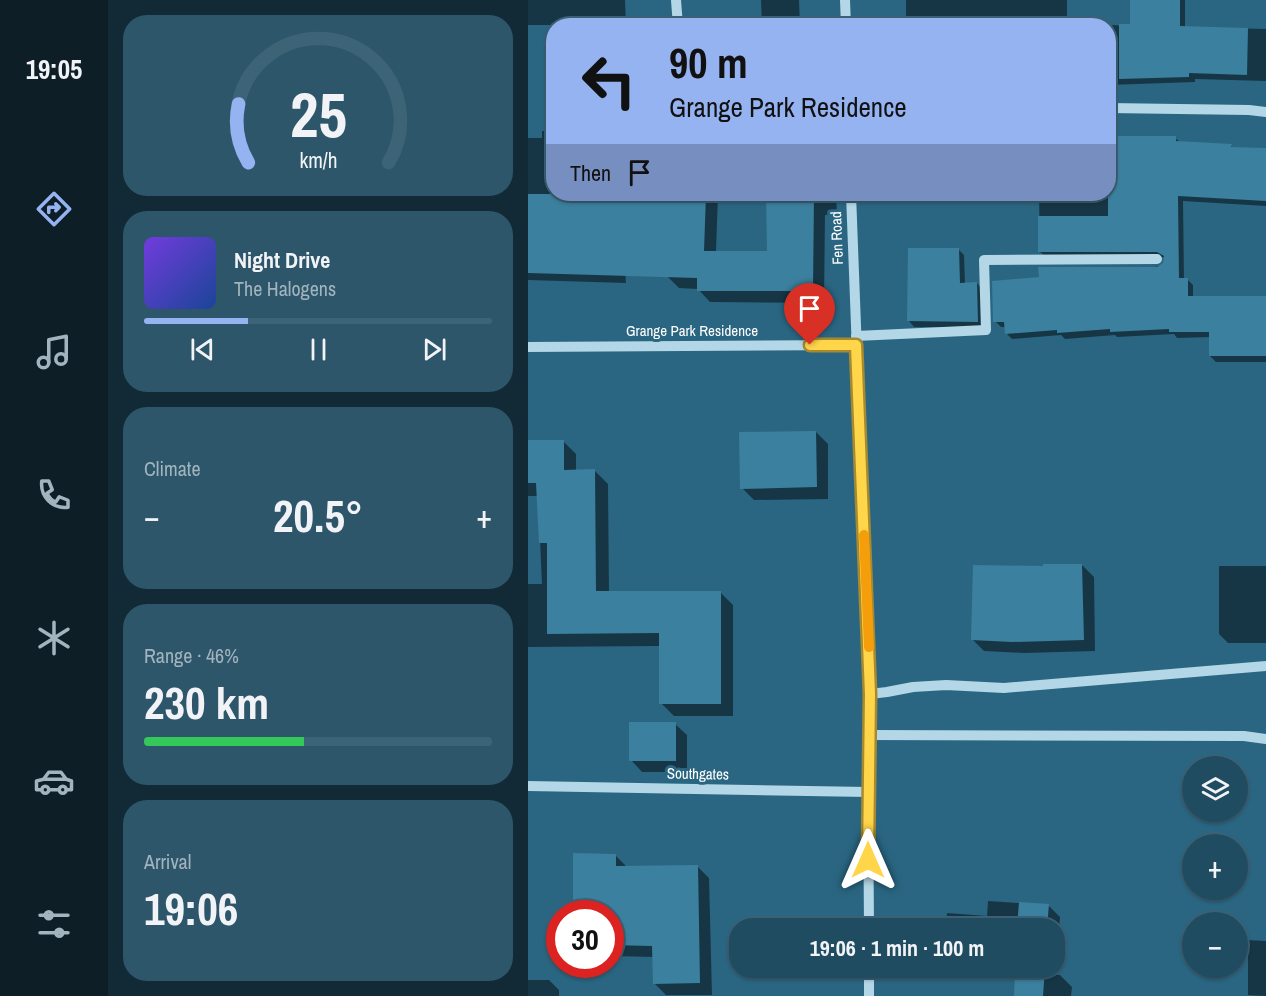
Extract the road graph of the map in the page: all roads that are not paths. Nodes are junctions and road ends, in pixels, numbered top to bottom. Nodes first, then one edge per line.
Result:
1 (676, 0) edge
2 (845, 0) edge
3 (677, 18) edge
4 (846, 18) edge
5 (1116, 108) edge
6 (1266, 112) edge
7 (851, 201) edge
8 (1157, 259) dead end
9 (856, 340) junction
10 (528, 347) edge
11 (1266, 666) edge
12 (870, 694) junction
13 (869, 735) junction
14 (1266, 739) edge
15 (528, 786) edge
16 (868, 792) junction
17 (869, 918) edge
18 (869, 978) edge
19 (869, 996) edge

1 - 3 street
2 - 4 street
5 - 6 street
7 - 9 street, Fen Road
8 - 9 street, Grange Park Residence
9 - 10 street, Grange Park Residence
9 - 12 street, Fen Road
11 - 12 street
12 - 13 street, Fen Road
13 - 14 street
13 - 16 street, Fen Road
15 - 16 street, Southgates
16 - 17 street, Fen Road
18 - 19 street

